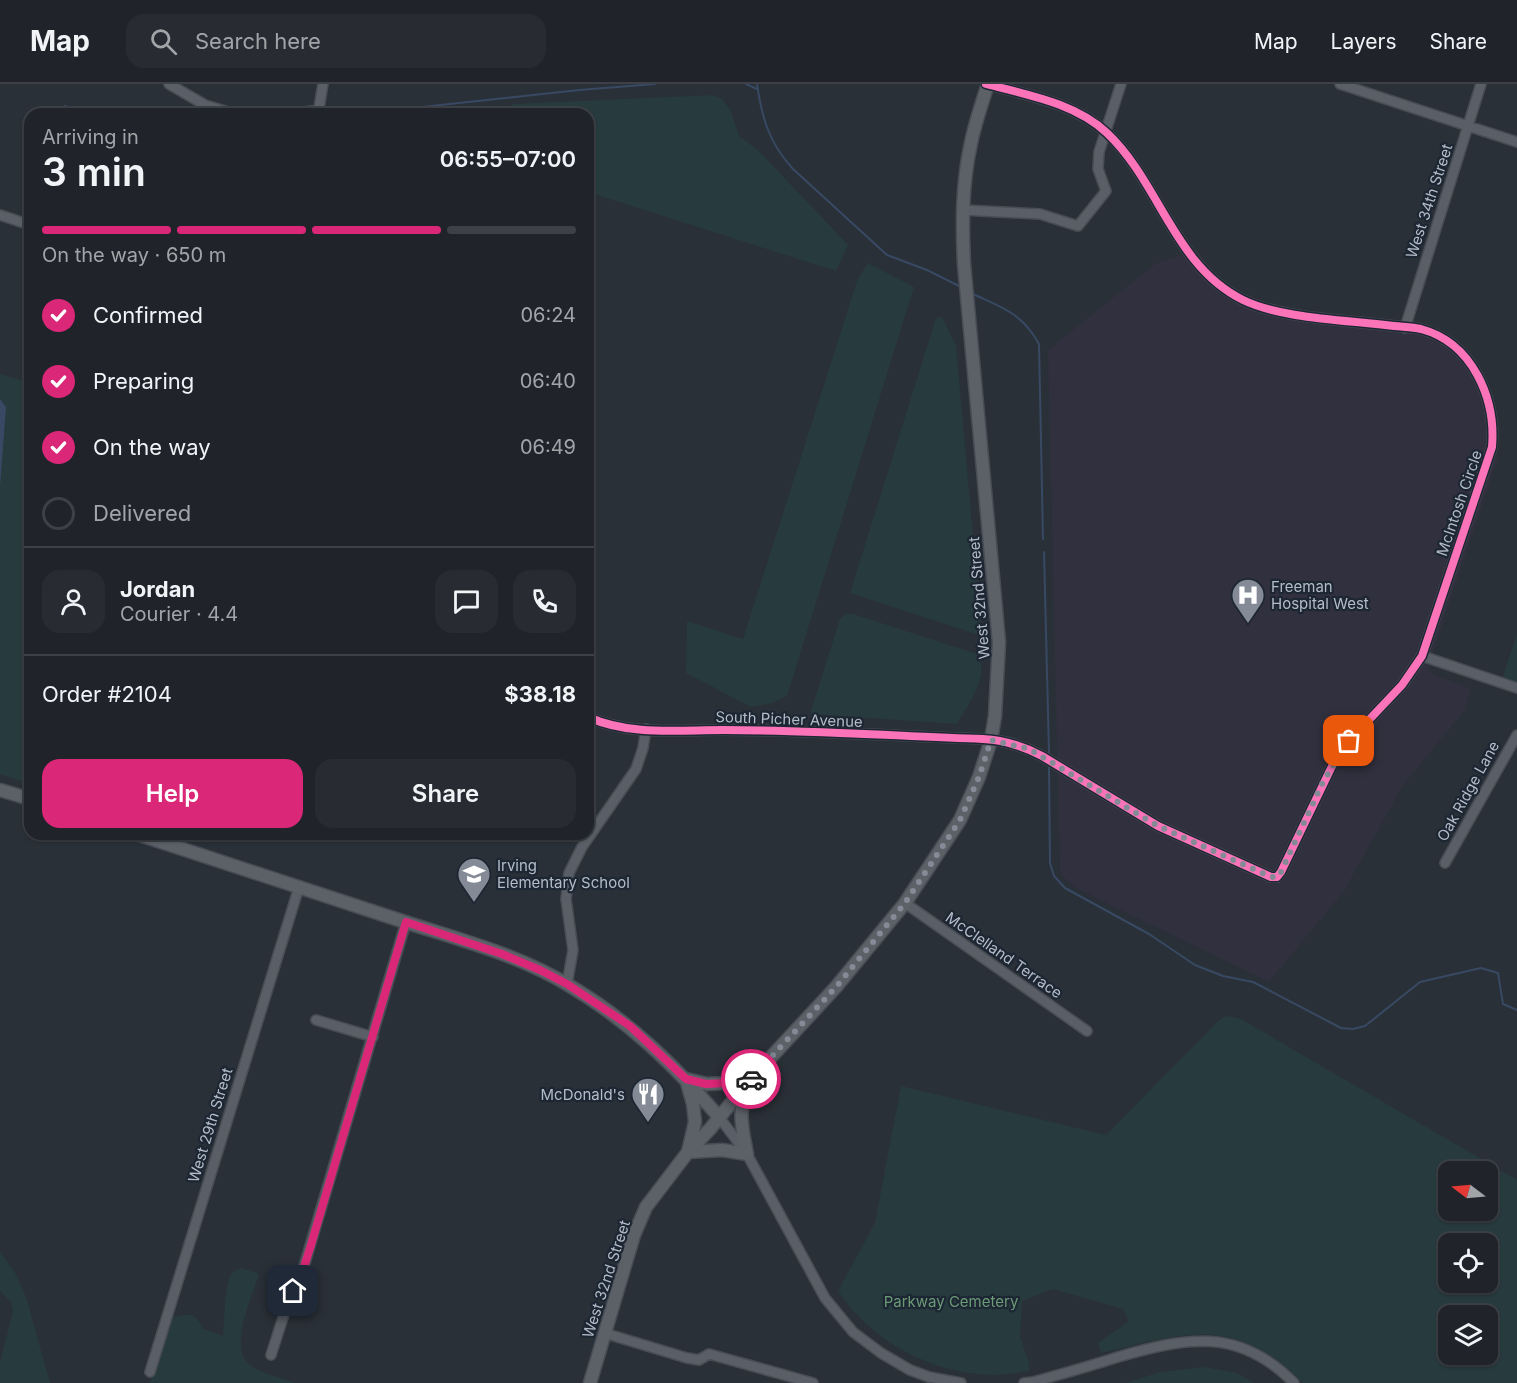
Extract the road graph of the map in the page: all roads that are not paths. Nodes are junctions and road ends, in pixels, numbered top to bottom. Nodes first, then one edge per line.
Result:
1 (169, 84) edge
2 (323, 84) edge
3 (987, 84) edge
4 (1121, 84) edge
5 (1340, 84) edge
6 (1481, 84) edge
7 (215, 108) edge
8 (319, 108) edge
9 (1468, 127) junction
10 (1106, 132) junction
11 (1517, 142) edge
12 (962, 210) junction
13 (0, 215) edge
14 (24, 223) edge
15 (1405, 328) junction
16 (1422, 656) junction
17 (1517, 688) edge
18 (594, 719) edge
19 (646, 729) junction
20 (1517, 735) edge
21 (991, 740) junction
22 (0, 790) edge
23 (24, 797) edge
24 (594, 830) edge
25 (155, 840) edge
26 (587, 840) edge
27 (1445, 863) dead end
28 (299, 887) junction
29 (905, 903) junction
30 (406, 922) junction
31 (567, 984) junction
32 (316, 1020) dead end
33 (1086, 1031) dead end
34 (373, 1037) junction
35 (686, 1079) junction
36 (748, 1082) junction
37 (719, 1117) junction
38 (688, 1152) junction
39 (747, 1154) junction
40 (604, 1333) junction
41 (271, 1355) dead end
42 (150, 1372) dead end
43 (590, 1383) edge
44 (813, 1383) edge
45 (961, 1383) edge
46 (1024, 1383) edge
47 (1294, 1383) edge

1 - 7 street
2 - 8 street
3 - 10 street, McIntosh Circle
3 - 12 main road, West 32nd Street
4 - 10 street
5 - 9 street
6 - 9 street, West 34th Street
9 - 11 street
9 - 15 street, West 34th Street
10 - 12 street
10 - 15 street, McIntosh Circle
12 - 21 main road, West 32nd Street
13 - 14 street
15 - 16 street, McIntosh Circle
16 - 17 street
16 - 21 street, McIntosh Circle
18 - 19 street, South Picher Avenue
19 - 21 street, South Picher Avenue
19 - 24 street
20 - 27 street, Oak Ridge Lane
21 - 29 main road, West 32nd Street
22 - 23 main road
25 - 28 main road
26 - 31 street
28 - 30 main road
28 - 42 street, West 29th Street
29 - 33 street, McClelland Terrace
29 - 36 main road, West 32nd Street
30 - 31 main road
30 - 34 street
31 - 35 main road
32 - 34 street
34 - 41 street
35 - 36 main road
35 - 37 main road
35 - 38 main road
36 - 37 main road, West 32nd Street
36 - 39 main road
37 - 38 main road, West 32nd Street
37 - 39 street
38 - 39 main road
38 - 40 main road, West 32nd Street
39 - 45 street
40 - 43 main road, West 32nd Street
40 - 44 street
46 - 47 street

